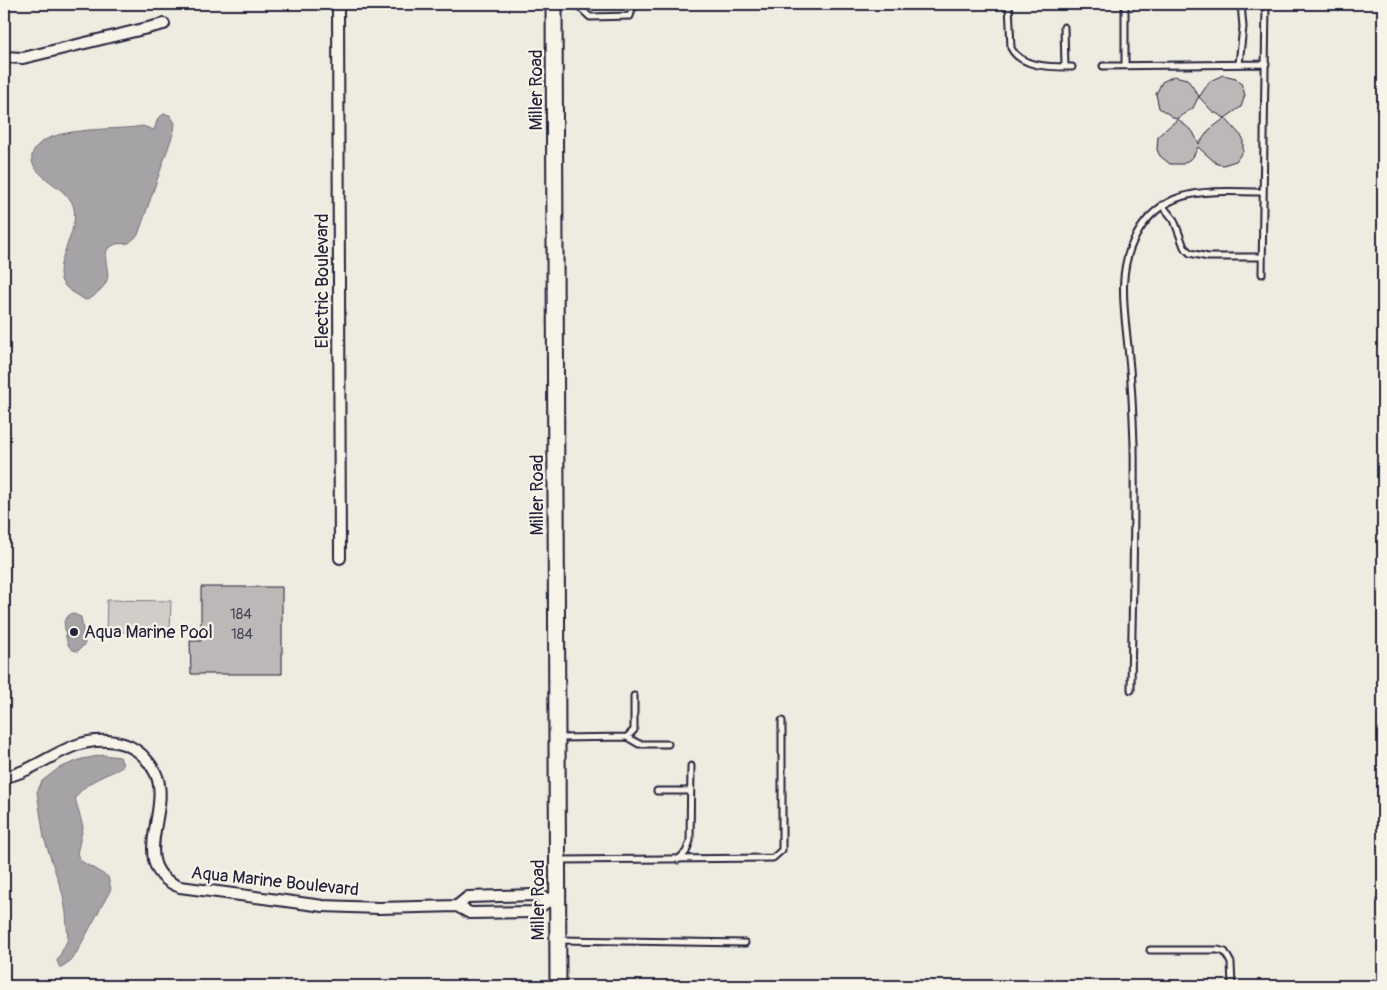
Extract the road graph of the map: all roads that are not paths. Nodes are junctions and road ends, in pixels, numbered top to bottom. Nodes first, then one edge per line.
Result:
1 (338, 4) edge
2 (554, 4) edge
3 (576, 4) edge
4 (634, 4) edge
5 (1009, 4) edge
6 (1125, 4) edge
7 (1240, 4) edge
8 (1266, 4) edge
9 (164, 24) dead end
10 (1064, 27) dead end
11 (4, 57) edge
12 (1239, 64) junction
13 (1266, 64) junction
14 (1103, 66) dead end
15 (1125, 66) junction
16 (1065, 67) junction
17 (1072, 67) dead end
18 (1262, 192) junction
19 (1162, 206) junction
20 (1262, 257) junction
21 (1262, 274) dead end
22 (340, 558) dead end
23 (1131, 690) dead end
24 (634, 696) dead end
25 (782, 720) dead end
26 (627, 736) junction
27 (557, 738) junction
28 (668, 744) dead end
29 (691, 766) dead end
30 (4, 776) edge
31 (657, 791) dead end
32 (691, 791) junction
33 (557, 860) junction
34 (678, 860) junction
35 (553, 900) junction
36 (457, 906) junction
37 (557, 940) junction
38 (745, 943) dead end
39 (1150, 950) dead end
40 (558, 986) edge
41 (1232, 986) edge

1 - 22 street, Electric Boulevard
2 - 27 street, Miller Road
3 - 4 lane
5 - 16 lane
6 - 15 lane
7 - 12 lane
8 - 13 lane
9 - 11 street
10 - 16 lane
12 - 13 lane
12 - 15 lane
13 - 18 lane
14 - 15 lane
16 - 17 lane
18 - 19 lane
18 - 20 lane
19 - 20 lane
19 - 23 lane
20 - 21 lane
24 - 26 lane
25 - 34 lane
26 - 27 lane
26 - 28 lane
27 - 33 street, Miller Road
29 - 32 lane
30 - 36 street, Aqua Marine Boulevard
31 - 32 lane
32 - 34 lane
33 - 34 lane
33 - 35 street, Miller Road
35 - 36 street, Aqua Marine Boulevard
35 - 36 street, Aqua Marine Boulevard
35 - 37 street, Miller Road
37 - 38 lane
37 - 40 street, Miller Road
39 - 41 lane

